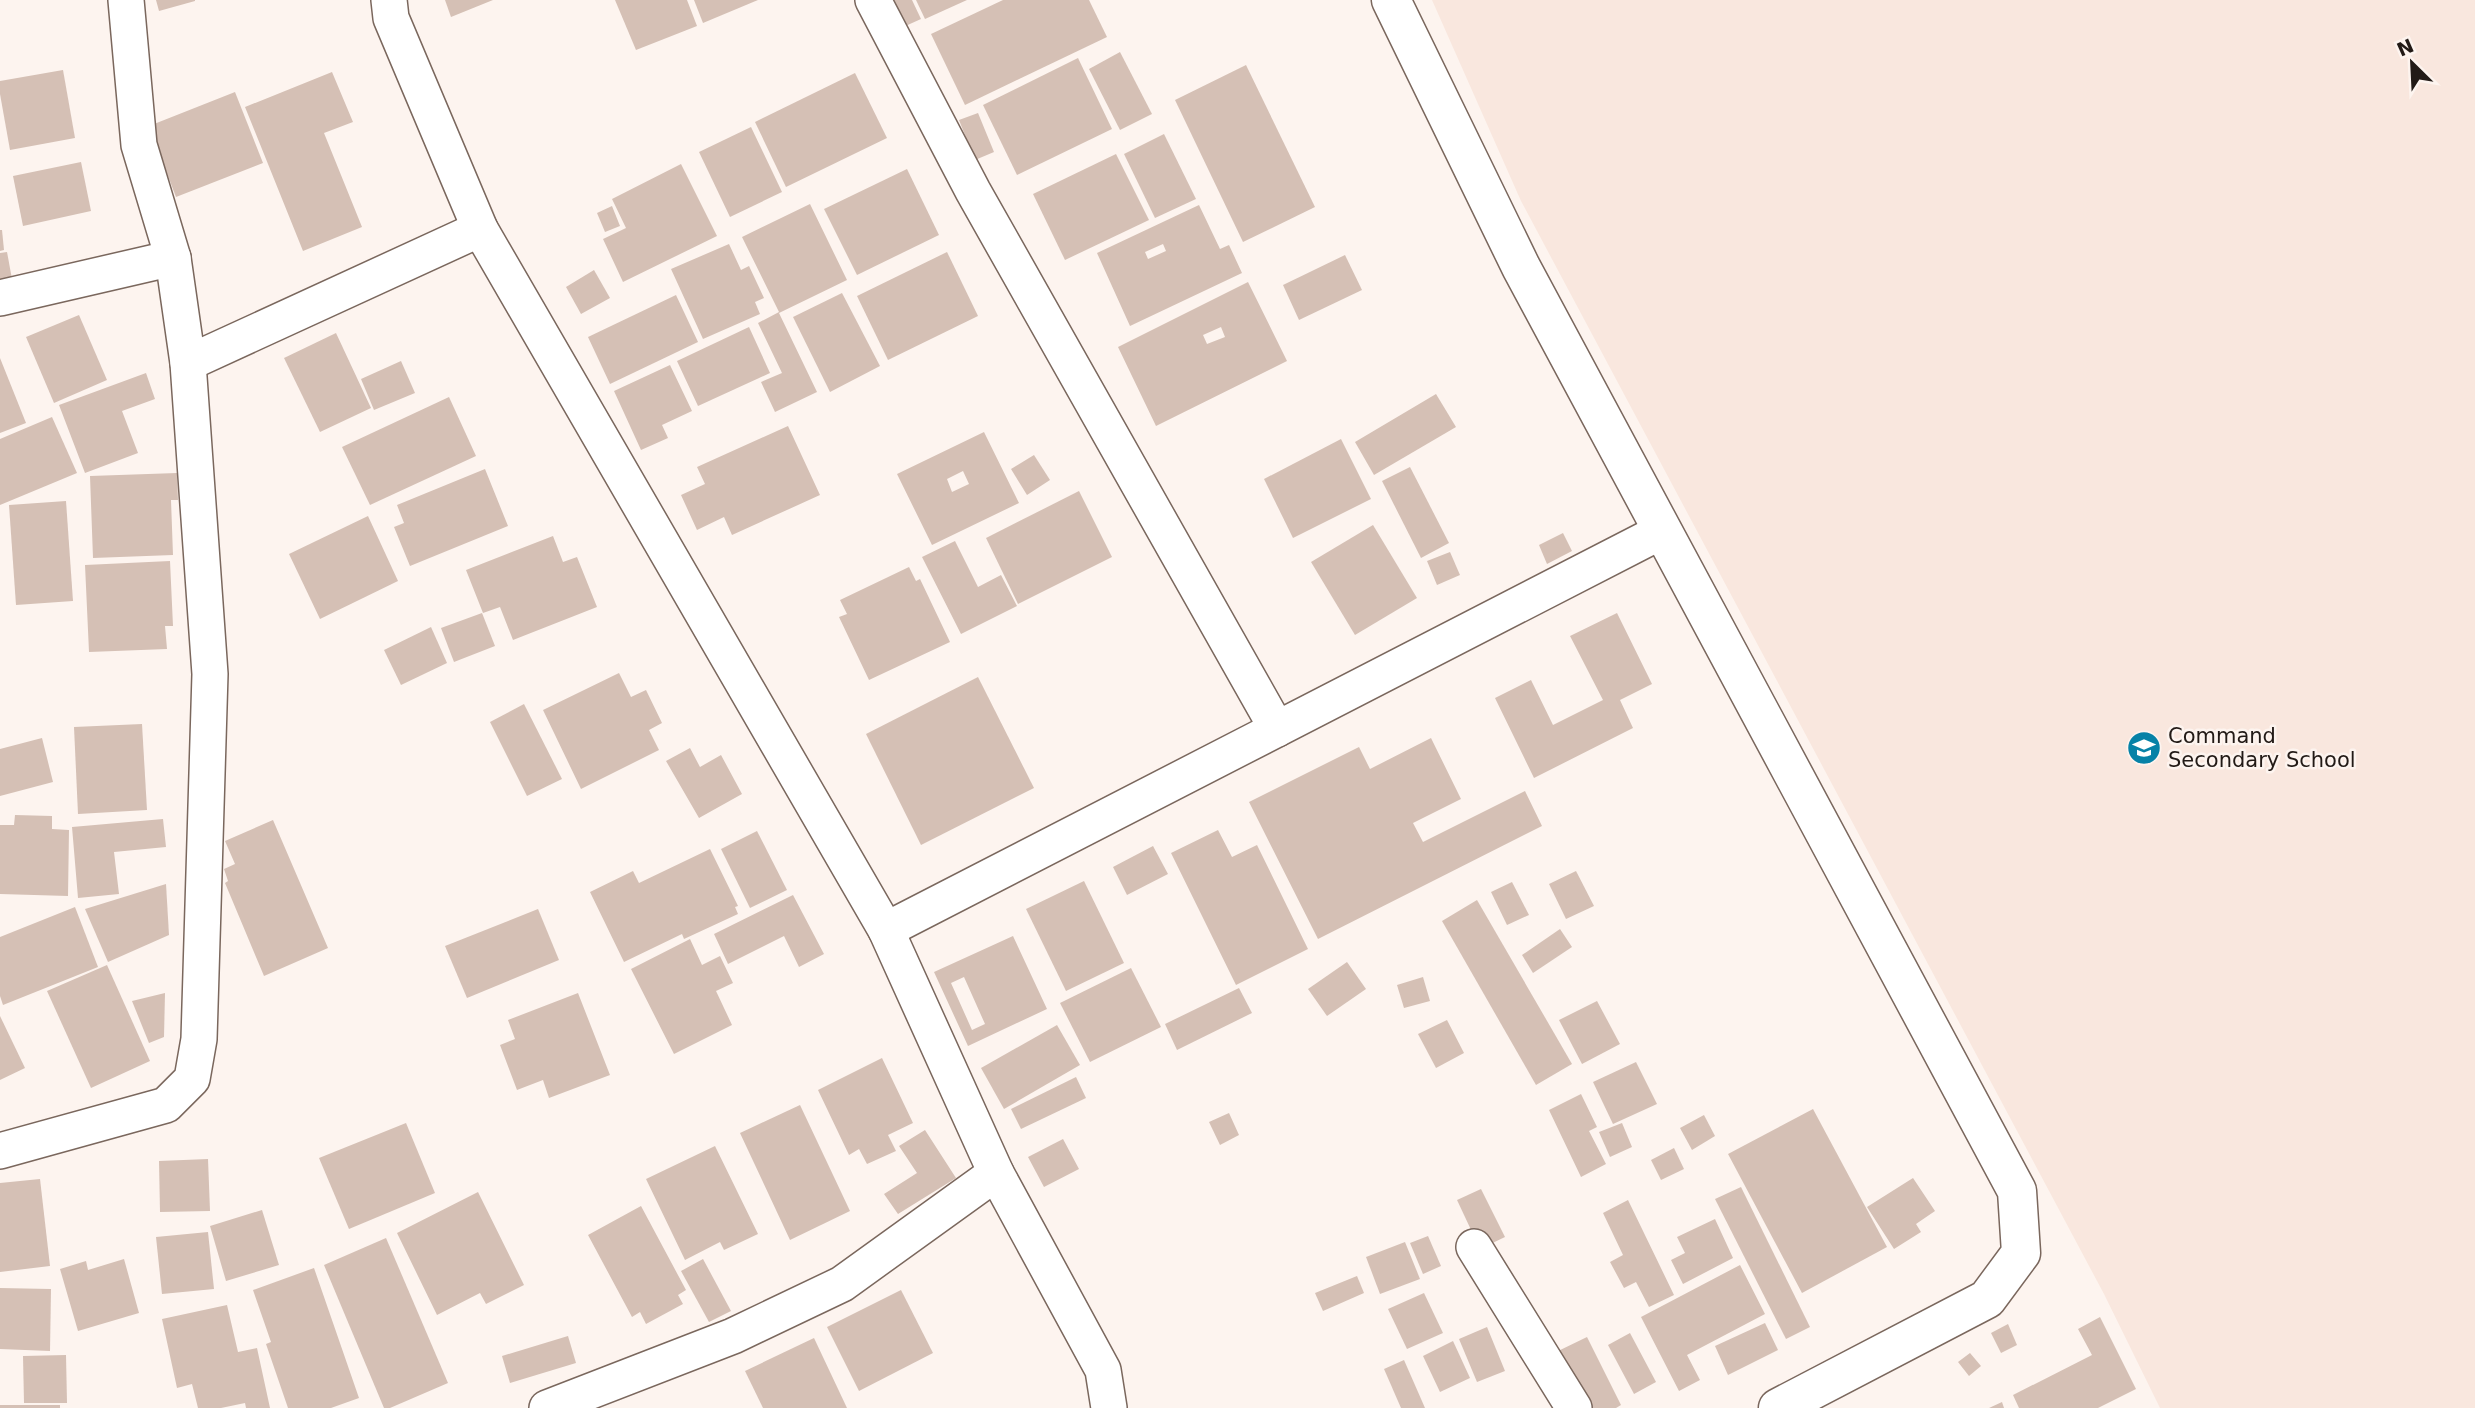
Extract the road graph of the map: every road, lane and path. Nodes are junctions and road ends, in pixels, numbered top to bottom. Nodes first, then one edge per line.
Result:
1 (126, 0) edge
2 (388, 0) edge
3 (873, 0) edge
4 (1391, 0) edge
5 (480, 229) junction
6 (173, 258) junction
7 (0, 298) edge
8 (188, 363) junction
9 (1662, 531) junction
10 (1277, 729) junction
11 (886, 930) junction
12 (0, 1151) edge
13 (996, 1173) junction
14 (1475, 1247) dead end
15 (547, 1408) edge
16 (1109, 1408) edge
17 (1574, 1408) edge
18 (1778, 1408) edge

1 - 6 street
2 - 5 street
3 - 10 street
4 - 9 street
5 - 8 street
5 - 11 street
6 - 7 street
6 - 8 street
8 - 12 street
9 - 10 street
9 - 18 street
10 - 11 street
11 - 13 street
13 - 15 street
13 - 16 street
14 - 17 street

